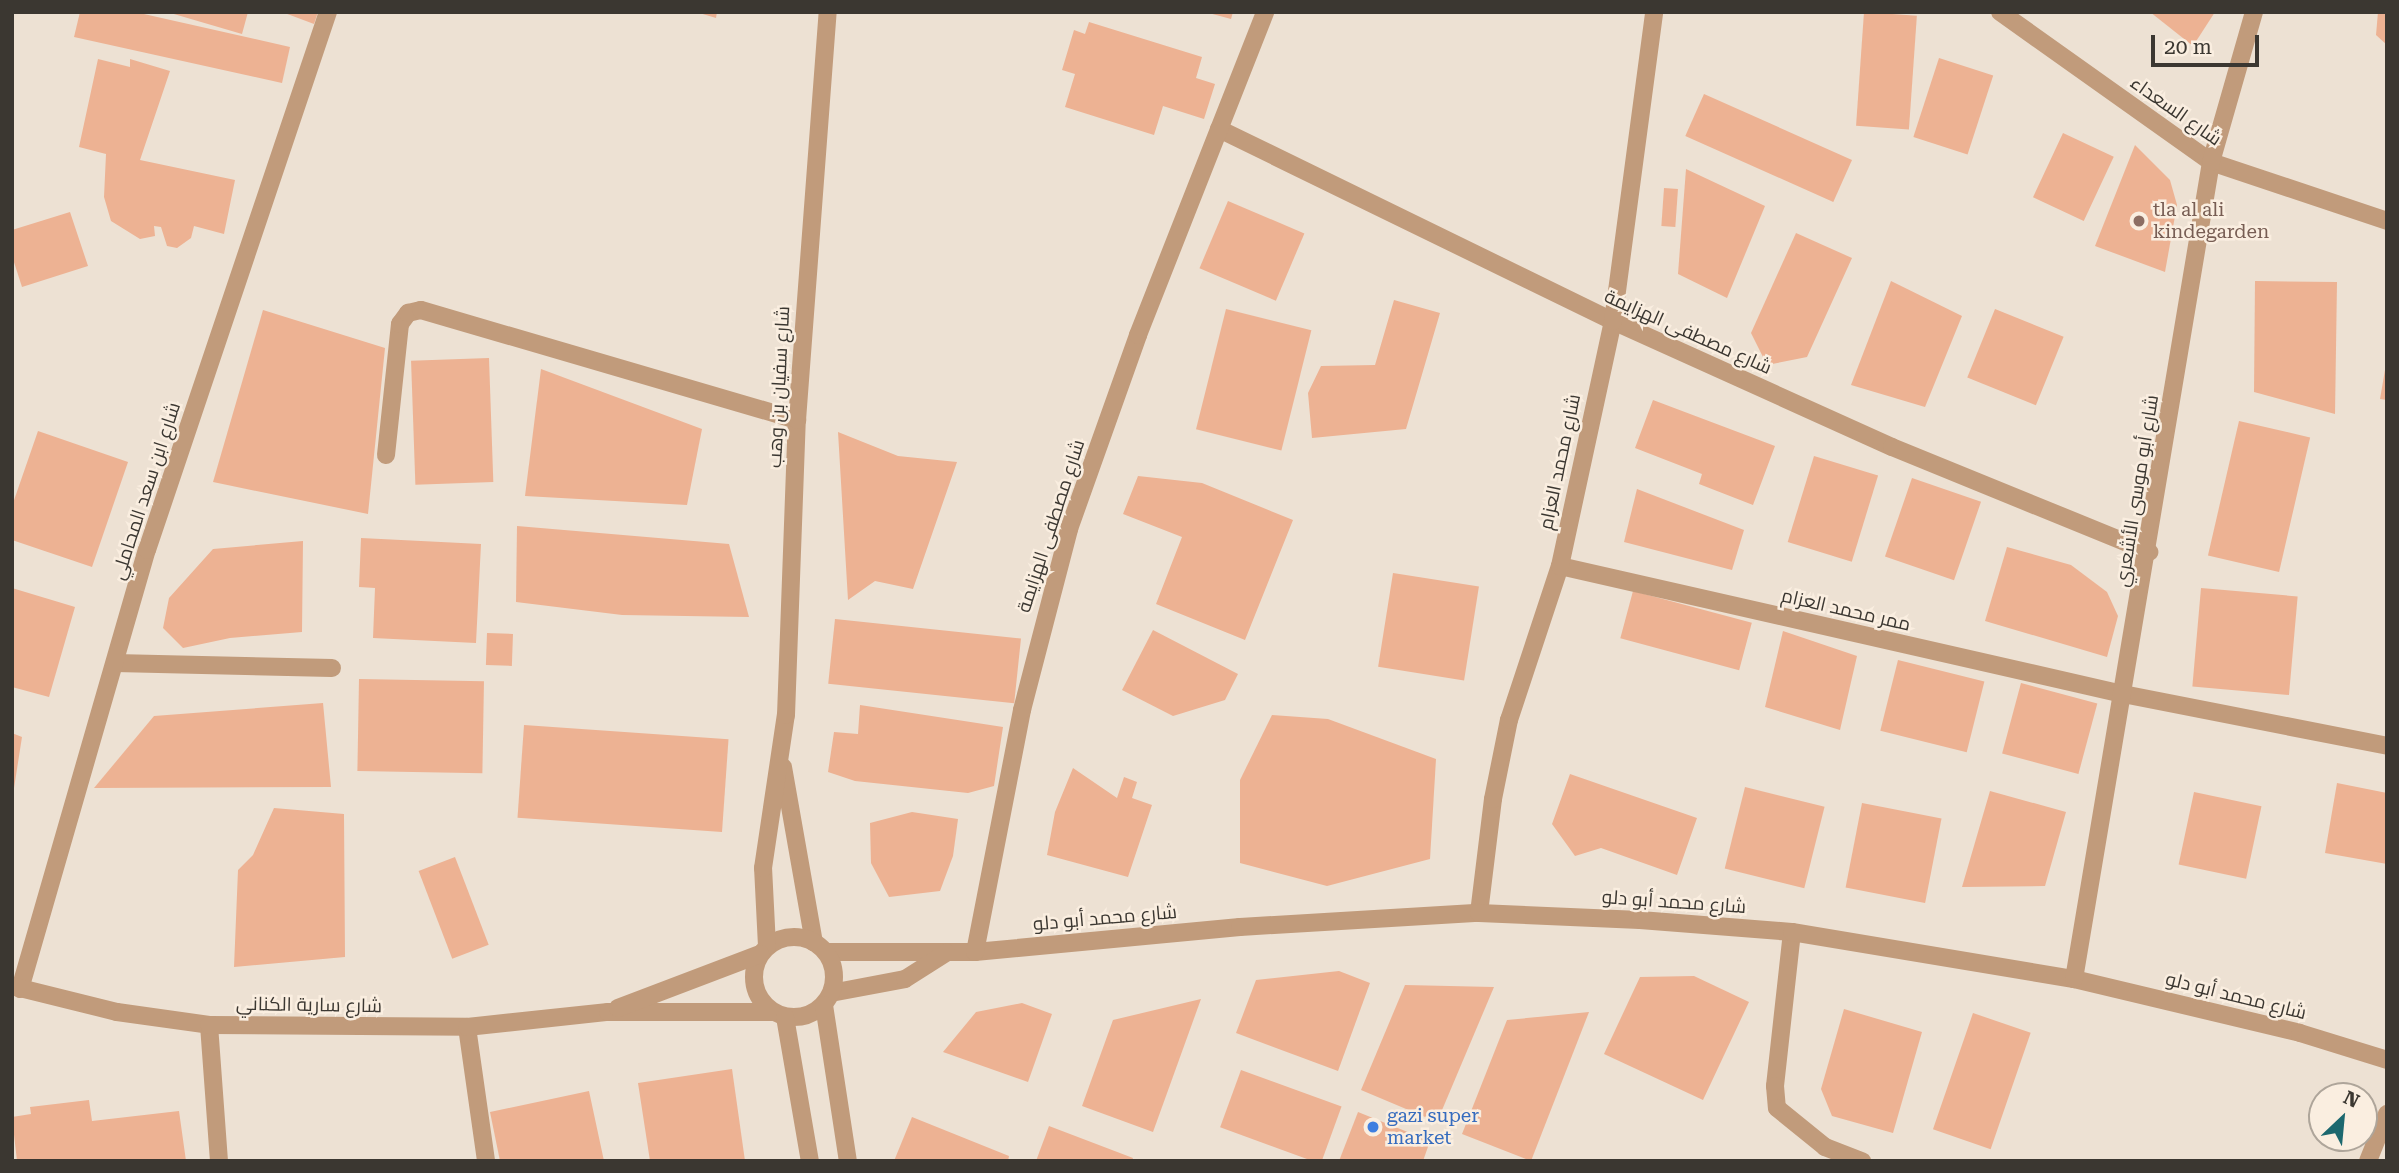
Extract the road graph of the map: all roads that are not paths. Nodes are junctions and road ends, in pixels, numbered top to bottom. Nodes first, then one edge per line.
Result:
1 (328, 12) edge
2 (828, 12) edge
3 (1265, 12) edge
4 (1654, 12) edge
5 (2000, 12) edge
6 (2254, 12) edge
7 (1219, 129) junction
8 (2211, 162) junction
9 (2387, 221) edge
10 (1613, 321) junction
11 (797, 420) junction
12 (386, 455) dead end
13 (2149, 552) junction
14 (1560, 566) junction
15 (115, 663) junction
16 (332, 668) dead end
17 (2123, 694) junction
18 (2387, 746) edge
19 (782, 764) junction
20 (1479, 913) junction
21 (1792, 932) junction
22 (820, 947) junction
23 (763, 950) junction
24 (975, 952) junction
25 (946, 953) junction
26 (2074, 979) junction
27 (16, 987) edge
28 (827, 999) junction
29 (608, 1012) junction
30 (779, 1014) junction
31 (209, 1025) junction
32 (467, 1027) junction
33 (2387, 1059) edge
34 (2387, 1114) edge
35 (219, 1161) edge
36 (486, 1161) edge
37 (810, 1161) edge
38 (848, 1161) edge
39 (1862, 1161) edge
40 (2368, 1161) edge

1 - 15 street, شارع ابن سعد المحاملي
2 - 11 street, شارع سفيان بن وهب
3 - 7 street, شارع مصطفى الهزايمة
4 - 10 street, شارع محمد العزام
5 - 8 street, شارع السعداء
6 - 8 street, شارع أبو موسى الأشعري
7 - 10 street, شارع مصطفى الهزايمة
7 - 24 street, شارع مصطفى الهزايمة
8 - 9 street, شارع السعداء
8 - 13 street, شارع أبو موسى الأشعري
10 - 13 street, شارع مصطفى الهزايمة
10 - 14 street, شارع محمد العزام
11 - 12 street
11 - 19 street, شارع سفيان بن وهب
13 - 17 street, شارع أبو موسى الأشعري
14 - 17 street, ممر محمد العزام
14 - 20 street, شارع محمد العزام
15 - 16 street
15 - 27 street, شارع ابن سعد المحاملي
17 - 18 street, ممر محمد العزام
17 - 26 street, شارع أبو موسى الأشعري
19 - 22 street, شارع سفيان بن وهب
19 - 23 street, شارع سفيان بن وهب
20 - 21 street, شارع محمد أبو دلو
20 - 24 street, شارع محمد أبو دلو
21 - 26 street, شارع محمد أبو دلو
21 - 39 street
22 - 23 street
22 - 25 street, شارع محمد أبو دلو
22 - 28 street
23 - 29 street, شارع سارية الكناني
23 - 30 street
24 - 25 street, شارع محمد أبو دلو
25 - 28 street
26 - 33 street, شارع محمد أبو دلو
27 - 31 street, شارع سارية الكناني
28 - 30 street
28 - 38 street
29 - 30 street, شارع سارية الكناني
29 - 32 street, شارع سارية الكناني
30 - 37 street
31 - 32 street, شارع سارية الكناني
31 - 35 street
32 - 36 street
34 - 40 street

